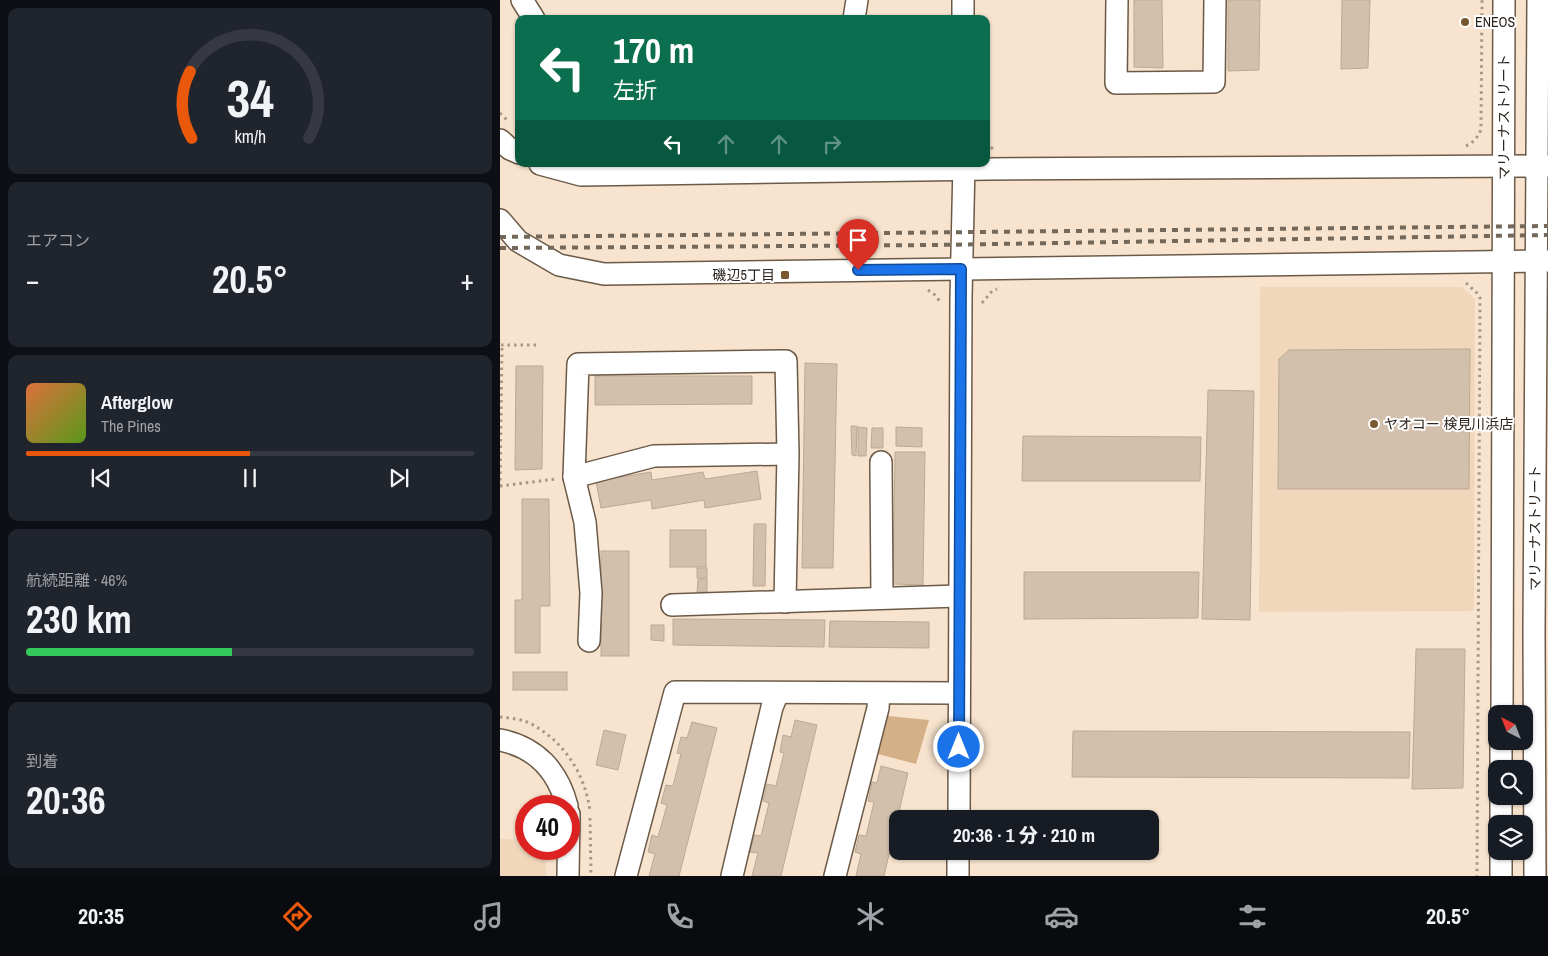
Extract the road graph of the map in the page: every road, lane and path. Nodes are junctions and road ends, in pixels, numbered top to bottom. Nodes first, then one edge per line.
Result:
1 (522, 0) edge
2 (857, 0) edge
3 (963, 0) edge
4 (1118, 0) edge
5 (1215, 0) edge
6 (1482, 0) edge
7 (1504, 0) edge
8 (1538, 0) edge
9 (531, 15) edge
10 (855, 15) edge
11 (963, 15) edge
12 (500, 140) edge
13 (1464, 146) dead end
14 (515, 151) edge
15 (1503, 166) junction
16 (1542, 166) edge
17 (551, 167) edge
18 (964, 167) edge
19 (990, 167) edge
20 (500, 220) edge
21 (1504, 261) junction
22 (1542, 261) edge
23 (961, 269) junction
24 (1462, 282) dead end
25 (926, 289) dead end
26 (997, 289) dead end
27 (942, 305) dead end
28 (980, 306) dead end
29 (501, 345) edge
30 (538, 345) dead end
31 (788, 454) junction
32 (881, 462) dead end
33 (574, 477) junction
34 (500, 486) edge
35 (960, 596) junction
36 (882, 598) junction
37 (785, 602) junction
38 (672, 606) dead end
39 (1541, 631) edge
40 (589, 641) dead end
41 (778, 693) junction
42 (879, 693) junction
43 (959, 693) junction
44 (1502, 705) edge
45 (500, 740) edge
46 (564, 795) edge
47 (958, 810) edge
48 (568, 860) edge
49 (958, 860) edge
50 (1501, 860) edge
51 (568, 876) edge
52 (626, 876) edge
53 (732, 876) edge
54 (835, 876) edge
55 (958, 876) edge
56 (1477, 876) edge
57 (1501, 876) edge
58 (1535, 876) edge

1 - 9 street
2 - 10 street
3 - 11 street
4 - 5 street
6 - 13 path
7 - 15 street, マリーナストリート
8 - 16 street, マリーナストリート
12 - 14 street
15 - 16 street
15 - 19 street
15 - 21 street, マリーナストリート
16 - 22 street, マリーナストリート
17 - 18 street
18 - 23 street
20 - 23 street
21 - 22 street
21 - 23 street
21 - 44 street, マリーナストリート
22 - 39 street, マリーナストリート
23 - 35 street
24 - 56 path
25 - 27 path
26 - 28 path
29 - 30 path
29 - 34 path
31 - 33 street
31 - 33 street
31 - 37 street
32 - 36 street
33 - 34 path
33 - 40 street
35 - 36 street
35 - 43 street
36 - 37 street
37 - 38 street
39 - 58 street, マリーナストリート
41 - 42 street
41 - 52 street
41 - 53 street
42 - 43 street
42 - 54 street
43 - 47 street
45 - 46 street
48 - 51 street
49 - 55 street
50 - 57 street

